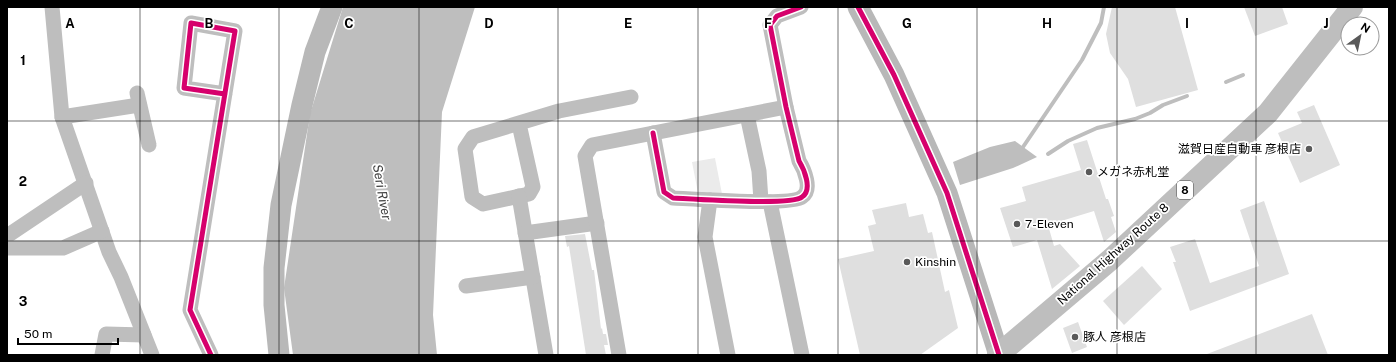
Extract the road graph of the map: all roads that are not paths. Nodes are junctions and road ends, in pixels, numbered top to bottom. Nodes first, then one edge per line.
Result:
1 (52, 7) edge
2 (332, 7) edge
3 (800, 7) edge
4 (858, 7) edge
5 (1352, 7) edge
6 (226, 94) junction
7 (631, 97) dead end
8 (786, 107) junction
9 (747, 115) junction
10 (62, 117) junction
11 (519, 124) junction
12 (654, 133) junction
13 (149, 145) dead end
14 (86, 183) junction
15 (519, 196) junction
16 (710, 200) junction
17 (766, 202) junction
18 (597, 223) junction
19 (102, 230) junction
20 (526, 233) junction
21 (7, 236) edge
22 (7, 248) edge
23 (533, 277) junction
24 (466, 286) dead end
25 (144, 335) junction
26 (102, 355) edge
27 (152, 355) edge
28 (211, 355) edge
29 (279, 355) edge
30 (546, 355) edge
31 (619, 355) edge
32 (728, 355) edge
33 (802, 355) edge
34 (998, 355) edge

1 - 10 street
2 - 29 street
3 - 8 street
4 - 34 street
5 - 34 highway, National Highway Route 8 / 8
6 - 6 street
6 - 28 street
7 - 11 street
8 - 9 street
8 - 17 street
9 - 12 street
9 - 17 street
10 - 13 street
10 - 14 street
11 - 15 street
11 - 15 street
12 - 16 street
12 - 18 street
14 - 19 street
14 - 21 street
15 - 20 street
16 - 17 street
16 - 32 street
17 - 33 street
18 - 20 street
18 - 31 street
19 - 22 street
19 - 25 street
20 - 23 street
23 - 24 street
23 - 30 street
25 - 26 street
25 - 27 street

